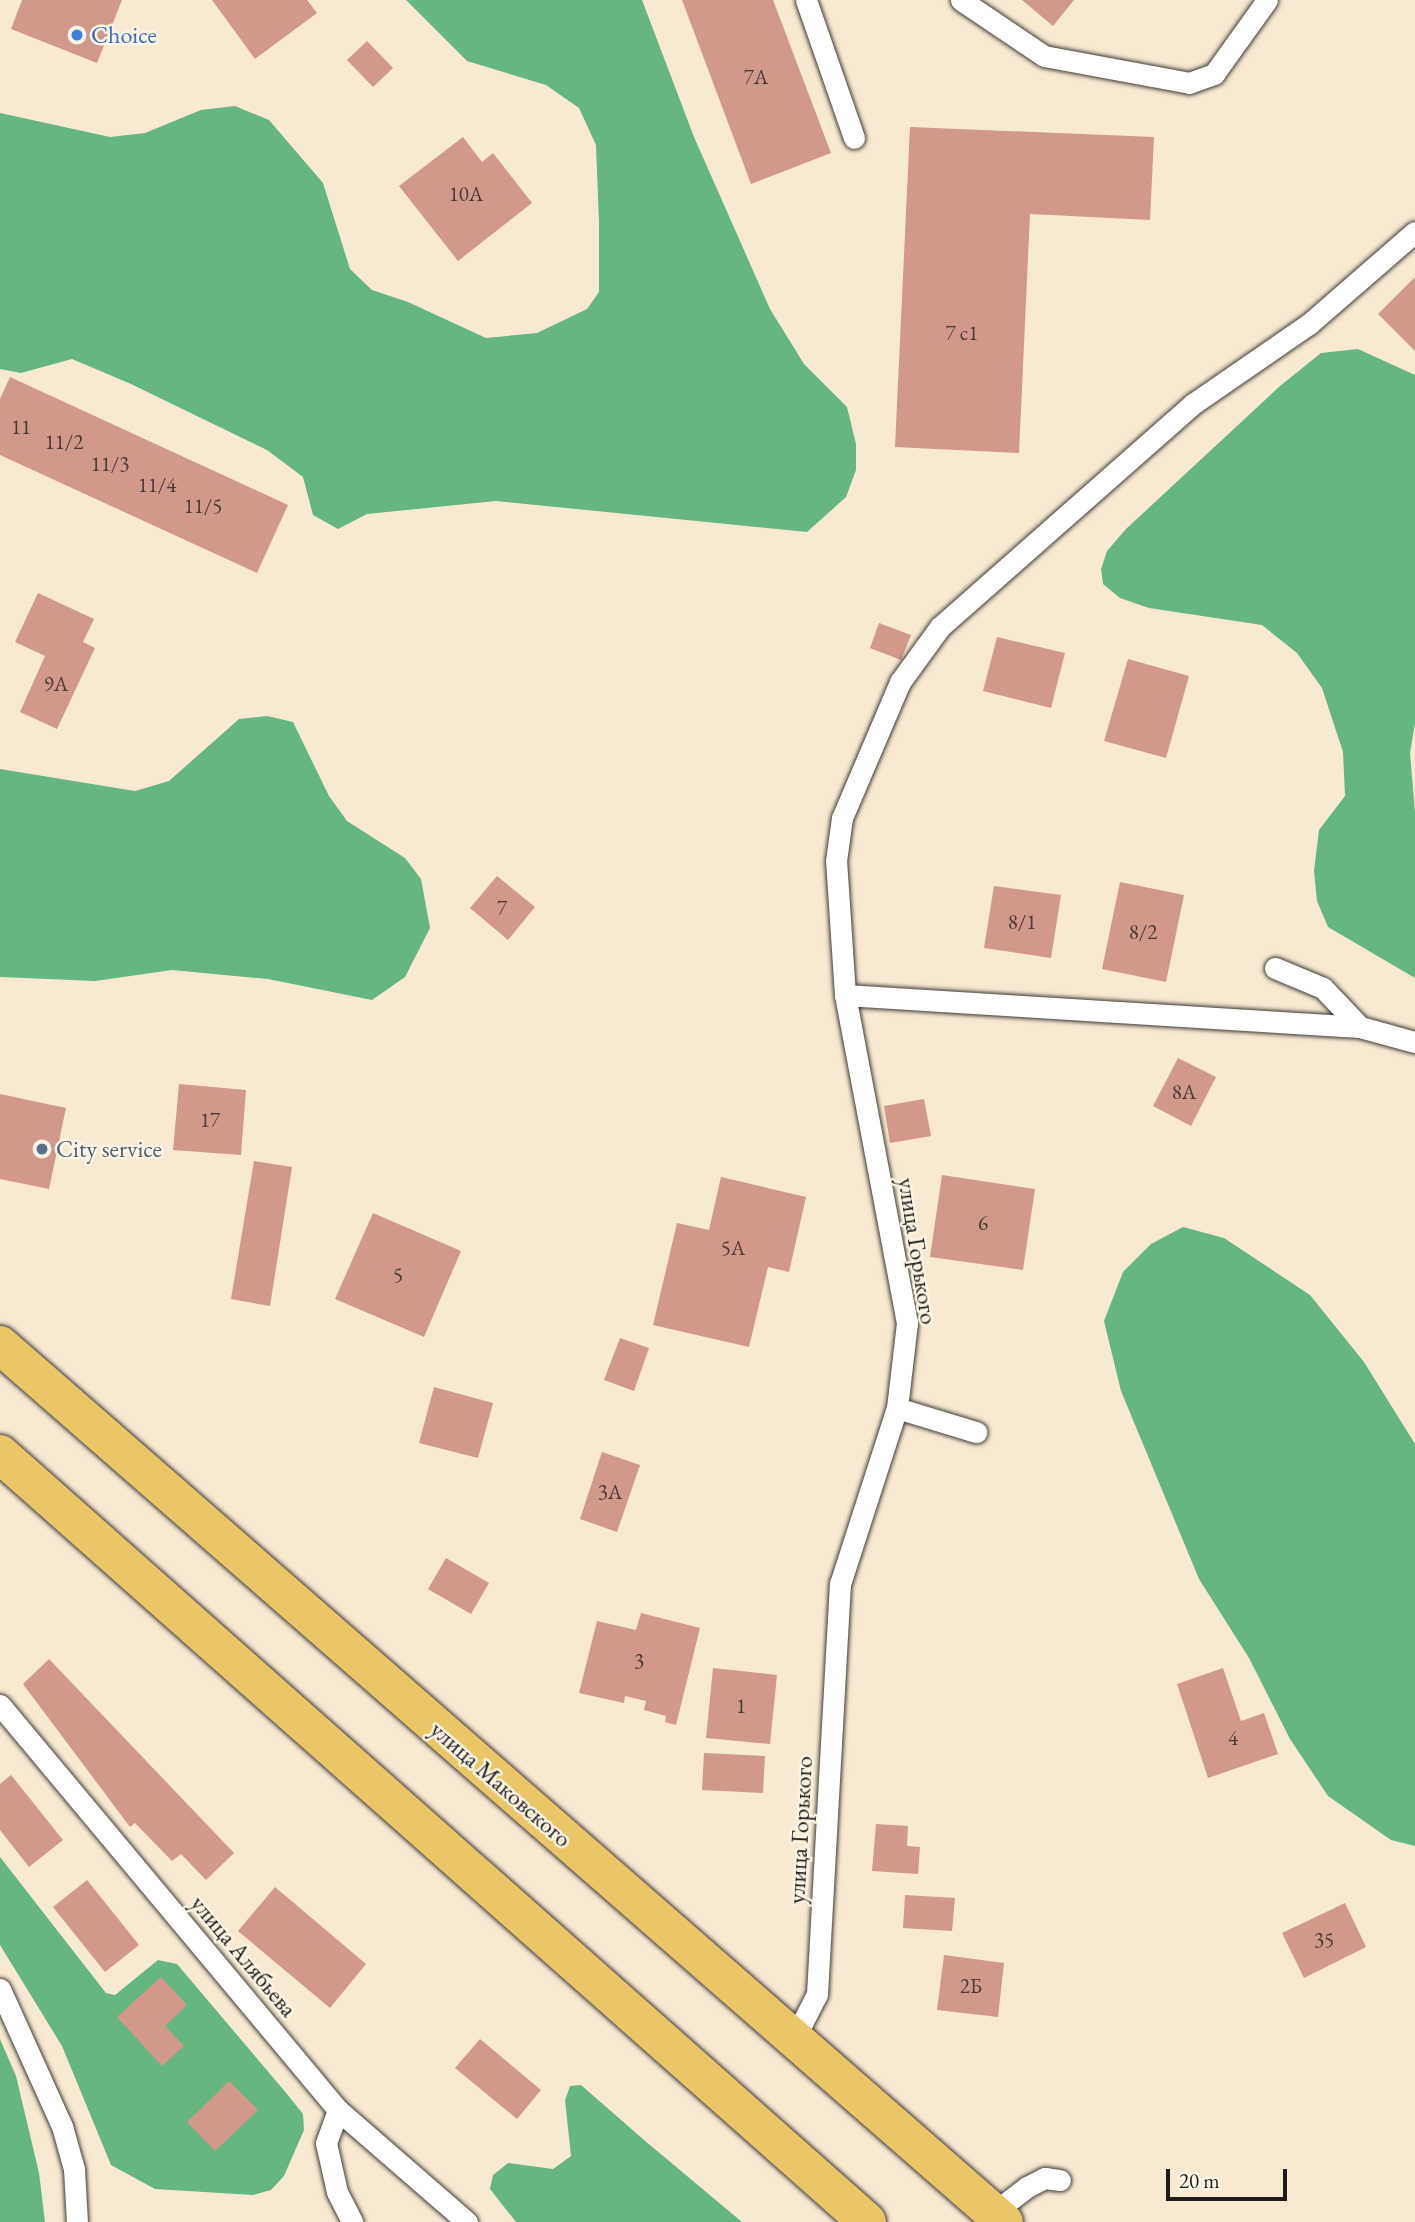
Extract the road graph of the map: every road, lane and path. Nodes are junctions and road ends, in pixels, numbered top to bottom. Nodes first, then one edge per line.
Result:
1 (806, 0) edge
2 (961, 0) edge
3 (1267, 0) edge
4 (854, 138) dead end
5 (1415, 232) edge
6 (1275, 968) dead end
7 (845, 995) junction
8 (1360, 1027) junction
9 (1415, 1042) edge
10 (0, 1345) edge
11 (897, 1408) junction
12 (976, 1432) dead end
13 (0, 1454) edge
14 (0, 1705) edge
15 (0, 1989) edge
16 (795, 2036) junction
17 (338, 2110) junction
18 (1060, 2179) dead end
19 (999, 2217) edge
20 (860, 2220) edge
21 (77, 2222) edge
22 (352, 2222) edge
23 (467, 2222) edge

1 - 4 lane
2 - 3 lane
5 - 7 lane, улица Горького
6 - 8 lane
7 - 8 lane
7 - 11 lane, улица Горького
8 - 9 lane
10 - 16 highway, улица Маковского
11 - 12 lane
11 - 16 lane, улица Горького
13 - 20 highway
14 - 17 lane, улица Алябьева
15 - 21 lane
16 - 19 highway, улица Маковского
17 - 22 lane
17 - 23 lane, улица Алябьева
18 - 19 lane

